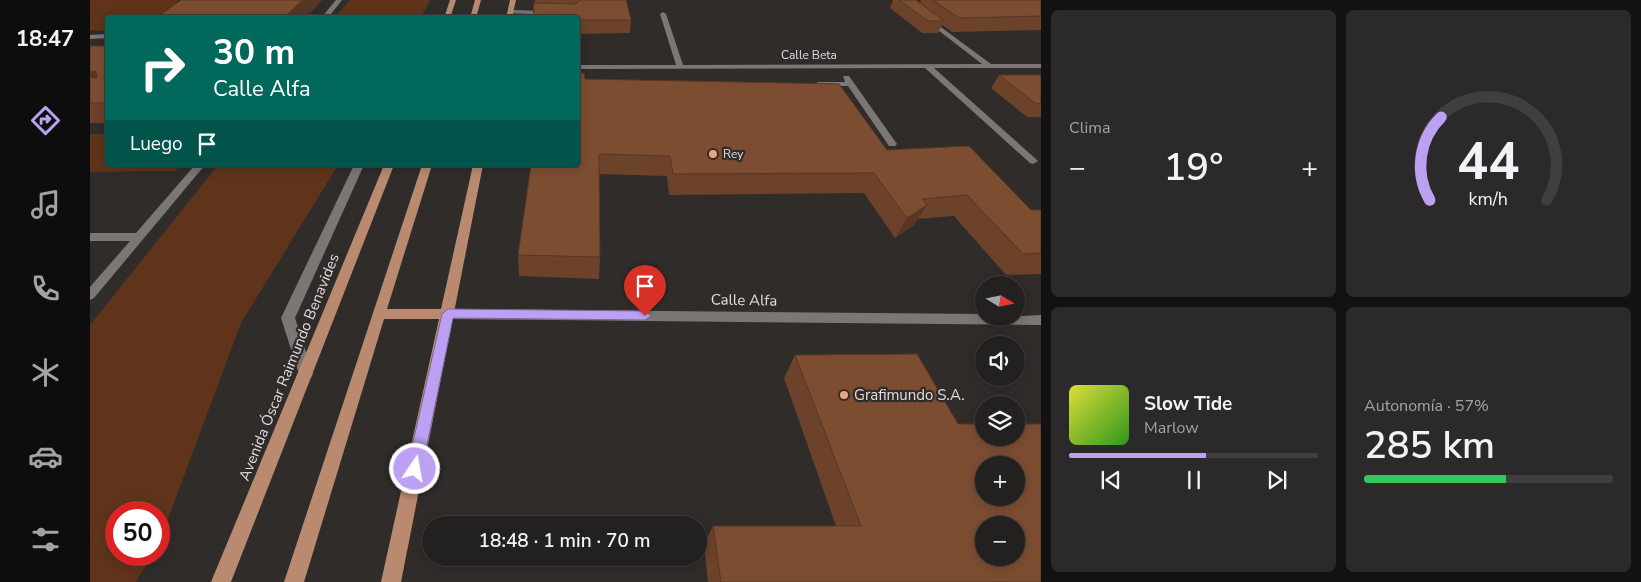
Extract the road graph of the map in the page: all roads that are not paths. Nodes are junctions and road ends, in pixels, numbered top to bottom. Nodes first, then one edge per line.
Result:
1 (339, 0) edge
2 (453, 0) edge
3 (478, 0) edge
4 (513, 0) edge
5 (558, 12) edge
6 (663, 14) dead end
7 (326, 15) edge
8 (447, 15) edge
9 (474, 15) edge
10 (509, 15) edge
11 (521, 15) edge
12 (921, 15) edge
13 (105, 36) edge
14 (90, 37) edge
15 (580, 66) edge
16 (680, 66) junction
17 (837, 66) junction
18 (928, 66) junction
19 (989, 66) junction
20 (1041, 66) edge
21 (812, 84) edge
22 (850, 84) junction
23 (892, 144) dead end
24 (1033, 161) dead end
25 (198, 167) edge
26 (358, 167) edge
27 (388, 167) edge
28 (426, 167) edge
29 (478, 167) edge
30 (90, 237) edge
31 (139, 237) junction
32 (90, 295) edge
33 (380, 314) junction
34 (448, 314) junction
35 (1041, 320) edge
36 (306, 374) junction
37 (221, 582) edge
38 (294, 582) edge
39 (391, 582) edge

1 - 7 street
2 - 8 main road
3 - 9 main road
4 - 10 main road
5 - 11 street
6 - 16 street
12 - 19 street
13 - 14 street
15 - 16 street, Calle Beta
16 - 17 street, Calle Beta
17 - 18 street, Calle Beta
17 - 22 street
18 - 19 street, Calle Beta
18 - 24 street
19 - 20 street, Calle Beta
21 - 22 street
22 - 23 street
25 - 31 street
26 - 36 street
27 - 36 main road, Avenida Óscar Raimundo Benavides
28 - 33 main road
29 - 34 main road
30 - 31 street
31 - 32 street
33 - 34 main road
33 - 38 main road
34 - 35 street, Calle Alfa
34 - 39 main road
36 - 37 main road, Avenida Óscar Raimundo Benavides

